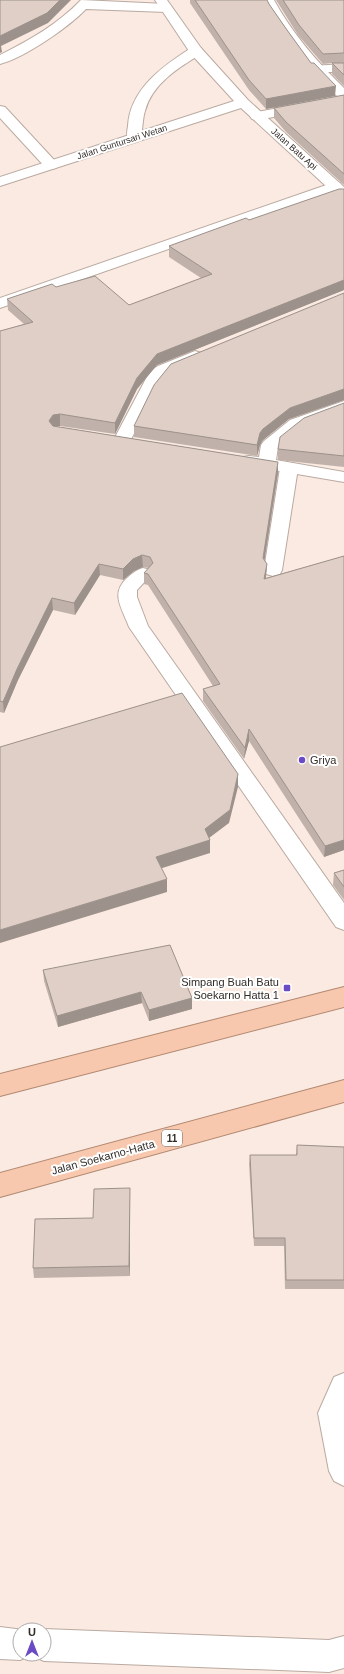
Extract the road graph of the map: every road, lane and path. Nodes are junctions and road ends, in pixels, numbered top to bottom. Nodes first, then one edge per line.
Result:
1 (268, 0) edge
2 (86, 2) edge
3 (164, 4) edge
4 (196, 51) junction
5 (0, 60) edge
6 (344, 68) edge
7 (317, 69) junction
8 (344, 95) edge
9 (344, 100) edge
10 (243, 103) junction
11 (0, 110) edge
12 (257, 116) junction
13 (134, 138) junction
14 (51, 166) junction
15 (0, 182) edge
16 (339, 190) edge
17 (0, 303) edge
18 (212, 349) edge
19 (344, 406) edge
20 (122, 441) edge
21 (236, 459) edge
22 (266, 464) junction
23 (289, 468) junction
24 (344, 477) edge
25 (273, 570) dead end
26 (143, 574) edge
27 (344, 921) edge
28 (344, 997) edge
29 (0, 1085) edge
30 (344, 1092) edge
31 (0, 1185) edge
32 (344, 1387) edge
33 (344, 1471) edge
34 (0, 1643) edge
35 (12, 1644) edge
36 (52, 1644) edge
37 (344, 1652) edge

1 - 7 street
2 - 3 street
2 - 5 street
3 - 4 street, Jalan Batu Api
4 - 10 street, Jalan Batu Api
4 - 13 street
6 - 7 street
7 - 8 street
9 - 12 street
10 - 12 street, Jalan Batu Api
10 - 13 street, Jalan Guntursari Wetan
11 - 14 street
12 - 16 street, Jalan Batu Api
13 - 14 street, Jalan Guntursari Wetan
14 - 15 street, Jalan Guntursari Wetan
16 - 17 street
18 - 20 street
19 - 22 street
21 - 22 street
22 - 23 street
23 - 24 street
23 - 25 street
26 - 27 street
28 - 29 highway
30 - 31 highway, Jalan Soekarno-Hatta / 11
32 - 33 street
34 - 35 street
36 - 37 street

